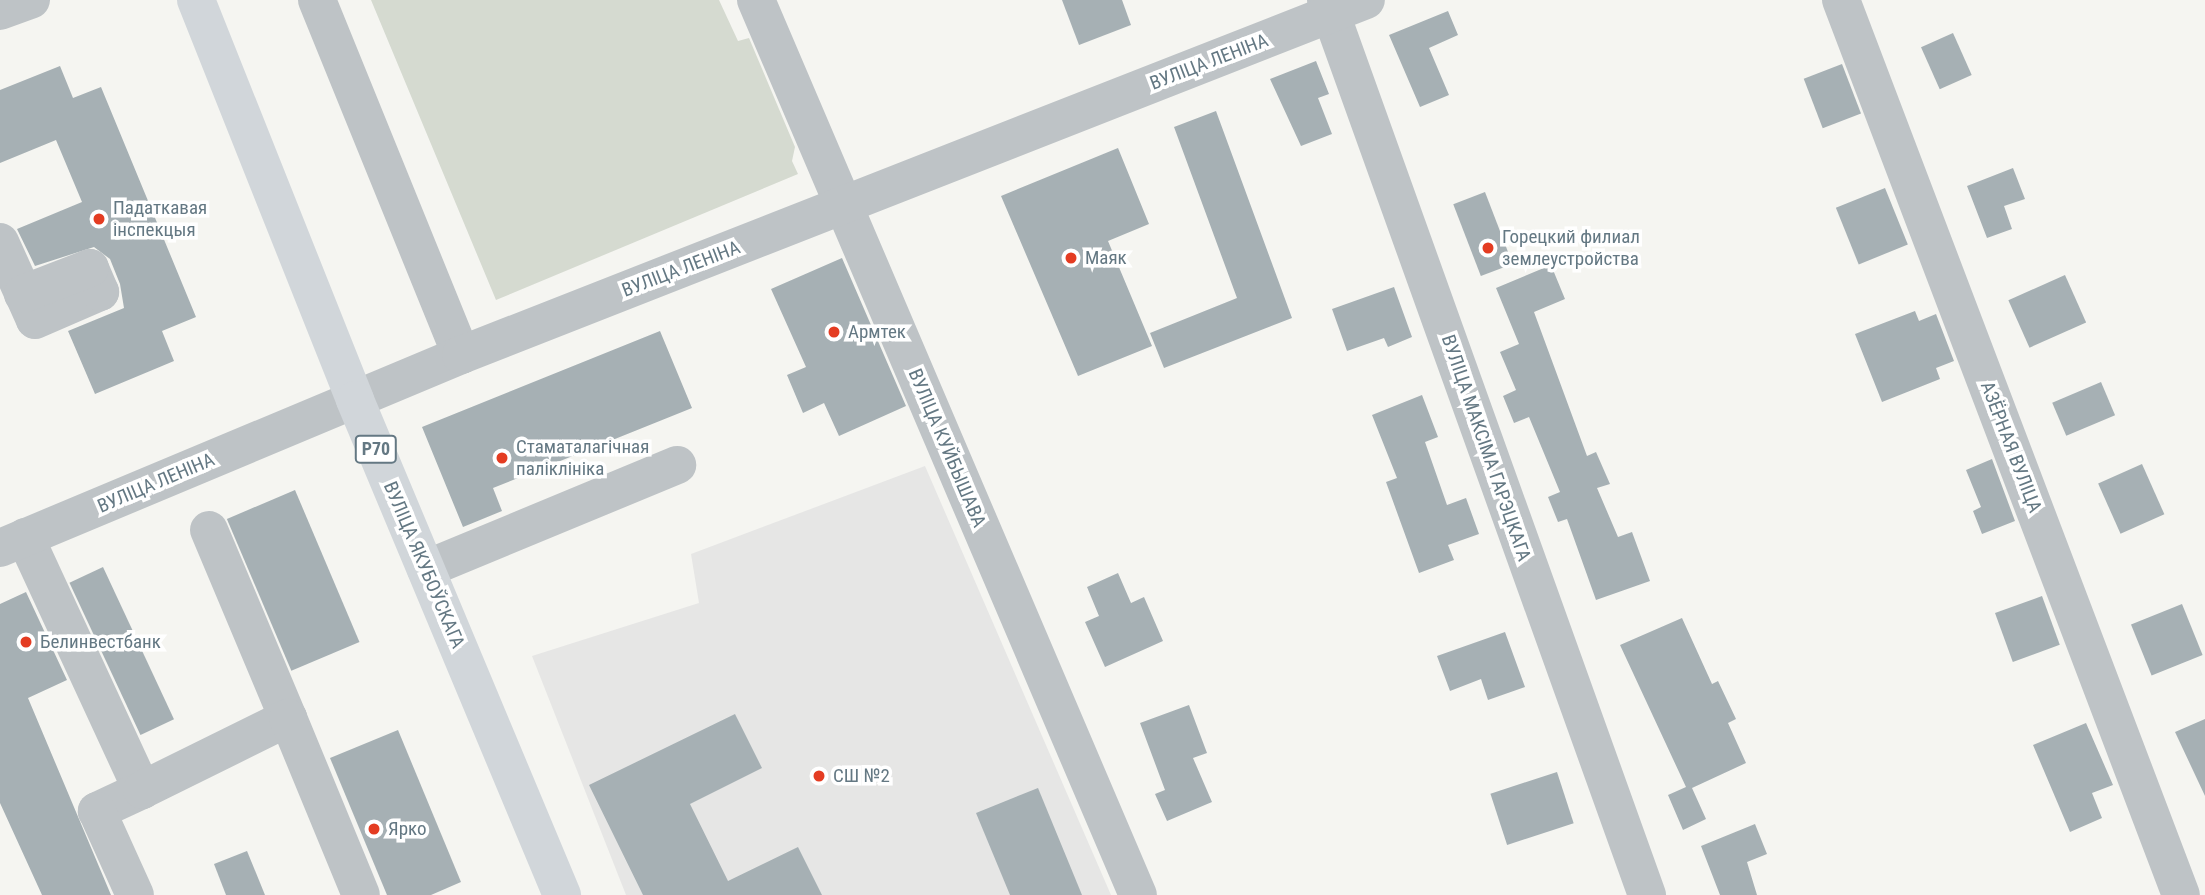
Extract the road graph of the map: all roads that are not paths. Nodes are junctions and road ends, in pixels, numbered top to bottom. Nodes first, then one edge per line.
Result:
1 (31, 0) edge
2 (197, 0) edge
3 (317, 0) edge
4 (756, 0) edge
5 (1841, 0) edge
6 (1342, 4) edge
7 (0, 11) edge
8 (843, 205) junction
9 (0, 242) edge
10 (23, 294) dead end
11 (461, 355) junction
12 (355, 400) junction
13 (677, 464) dead end
14 (209, 530) dead end
15 (13, 542) edge
16 (426, 569) junction
17 (288, 718) junction
18 (142, 789) junction
19 (135, 895) edge
20 (360, 895) edge
21 (562, 895) edge
22 (1138, 895) edge
23 (1647, 895) edge
24 (2181, 895) edge

1 - 7 street
2 - 12 main road, ВУЛІЦА ЯКУБОЎСКАГА / Р70
3 - 11 street
4 - 8 street, ВУЛІЦА КУЙБЫШАВА
5 - 24 street, АЗЁРНАЯ ВУЛІЦА
6 - 8 street, ВУЛІЦА ЛЕНІНА
6 - 23 street, ВУЛІЦА МАКСІМА ГАРЭЦКАГА
8 - 11 street, ВУЛІЦА ЛЕНІНА
8 - 22 street, ВУЛІЦА КУЙБЫШАВА
9 - 10 street
11 - 12 street, ВУЛІЦА ЛЕНІНА
12 - 15 street, ВУЛІЦА ЛЕНІНА
12 - 16 main road, ВУЛІЦА ЯКУБОЎСКАГА / Р70
13 - 16 street
14 - 17 street
15 - 18 street
16 - 21 main road, ВУЛІЦА ЯКУБОЎСКАГА / Р70
17 - 18 street
17 - 20 street
18 - 19 street

